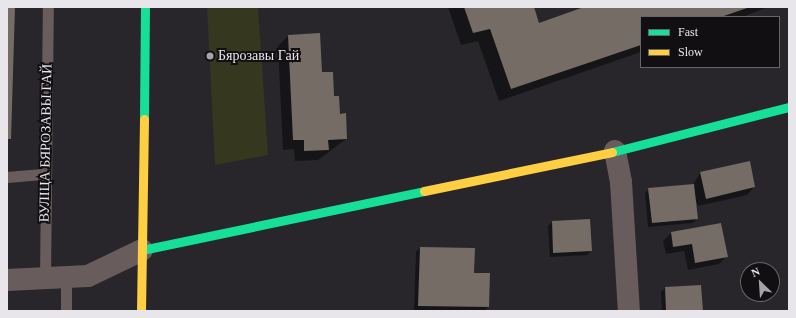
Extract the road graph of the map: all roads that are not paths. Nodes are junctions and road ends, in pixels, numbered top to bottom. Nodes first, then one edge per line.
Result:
1 (48, 7) edge
2 (145, 7) edge
3 (789, 107) edge
4 (615, 151) junction
5 (45, 174) junction
6 (7, 177) edge
7 (142, 250) junction
8 (56, 278) junction
9 (7, 280) edge
10 (66, 311) edge
11 (141, 311) edge
12 (629, 311) edge

1 - 5 lane, ВУЛІЦА БЯРОЗАВЫ ГАЙ
2 - 7 main road
3 - 4 main road
4 - 7 main road
4 - 12 street
5 - 6 lane
5 - 8 lane, ВУЛІЦА БЯРОЗАВЫ ГАЙ
7 - 8 street
7 - 11 main road
8 - 9 street
8 - 10 lane, ВУЛІЦА БЯРОЗАВЫ ГАЙ

